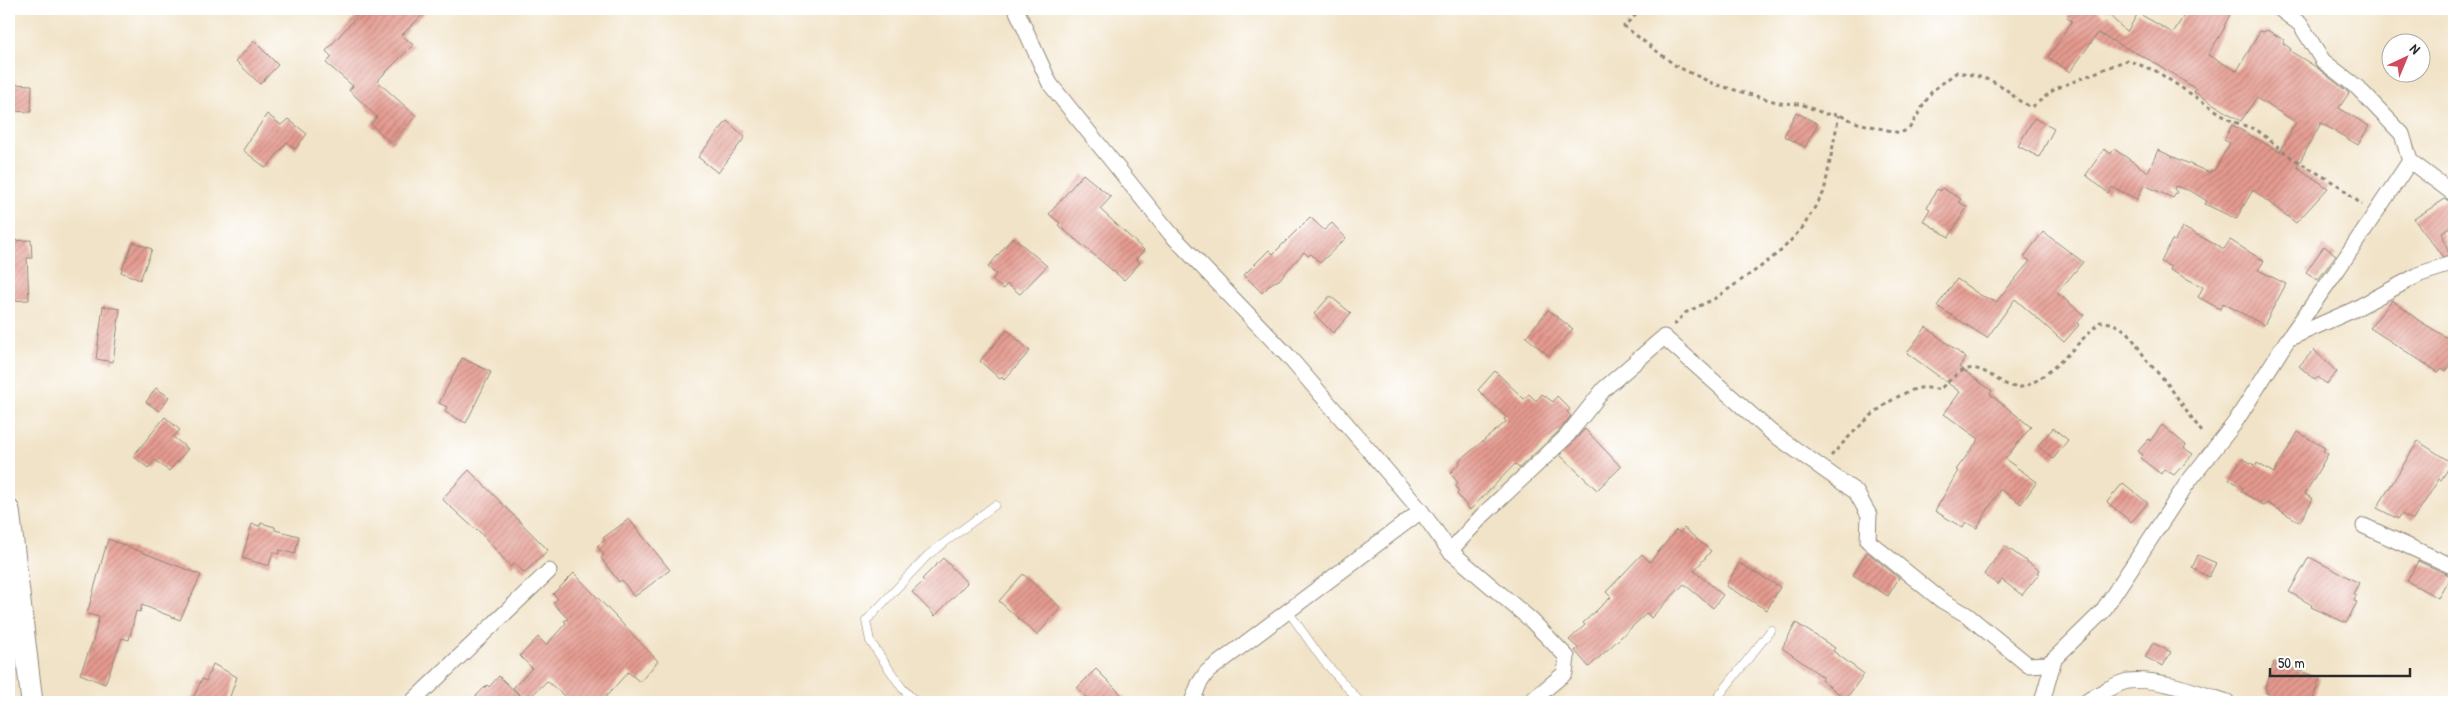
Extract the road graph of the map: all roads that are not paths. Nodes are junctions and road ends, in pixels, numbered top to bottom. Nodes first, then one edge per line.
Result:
1 (1016, 9) edge
2 (2280, 9) edge
3 (2410, 161) junction
4 (2454, 194) edge
5 (2454, 263) edge
6 (2288, 339) junction
7 (995, 505) dead end
8 (9, 510) edge
9 (1421, 511) junction
10 (2364, 526) dead end
11 (1450, 551) junction
12 (2454, 567) edge
13 (549, 571) dead end
14 (1288, 611) junction
15 (1771, 630) dead end
16 (17, 646) edge
17 (2054, 659) junction
18 (35, 700) edge
19 (412, 702) edge
20 (916, 702) edge
21 (1192, 702) edge
22 (1360, 702) edge
23 (1530, 702) edge
24 (1714, 702) edge
25 (2042, 702) edge
26 (2086, 702) edge
27 (2227, 702) edge

1 - 9 street
2 - 3 street
3 - 4 street
3 - 6 street
5 - 6 street
6 - 17 street
7 - 20 lane
8 - 16 main road
9 - 11 street
9 - 14 street
10 - 12 street
11 - 17 street
11 - 23 street
13 - 19 street
14 - 21 street
14 - 22 lane
15 - 24 lane
16 - 18 main road
17 - 25 street
26 - 27 street

